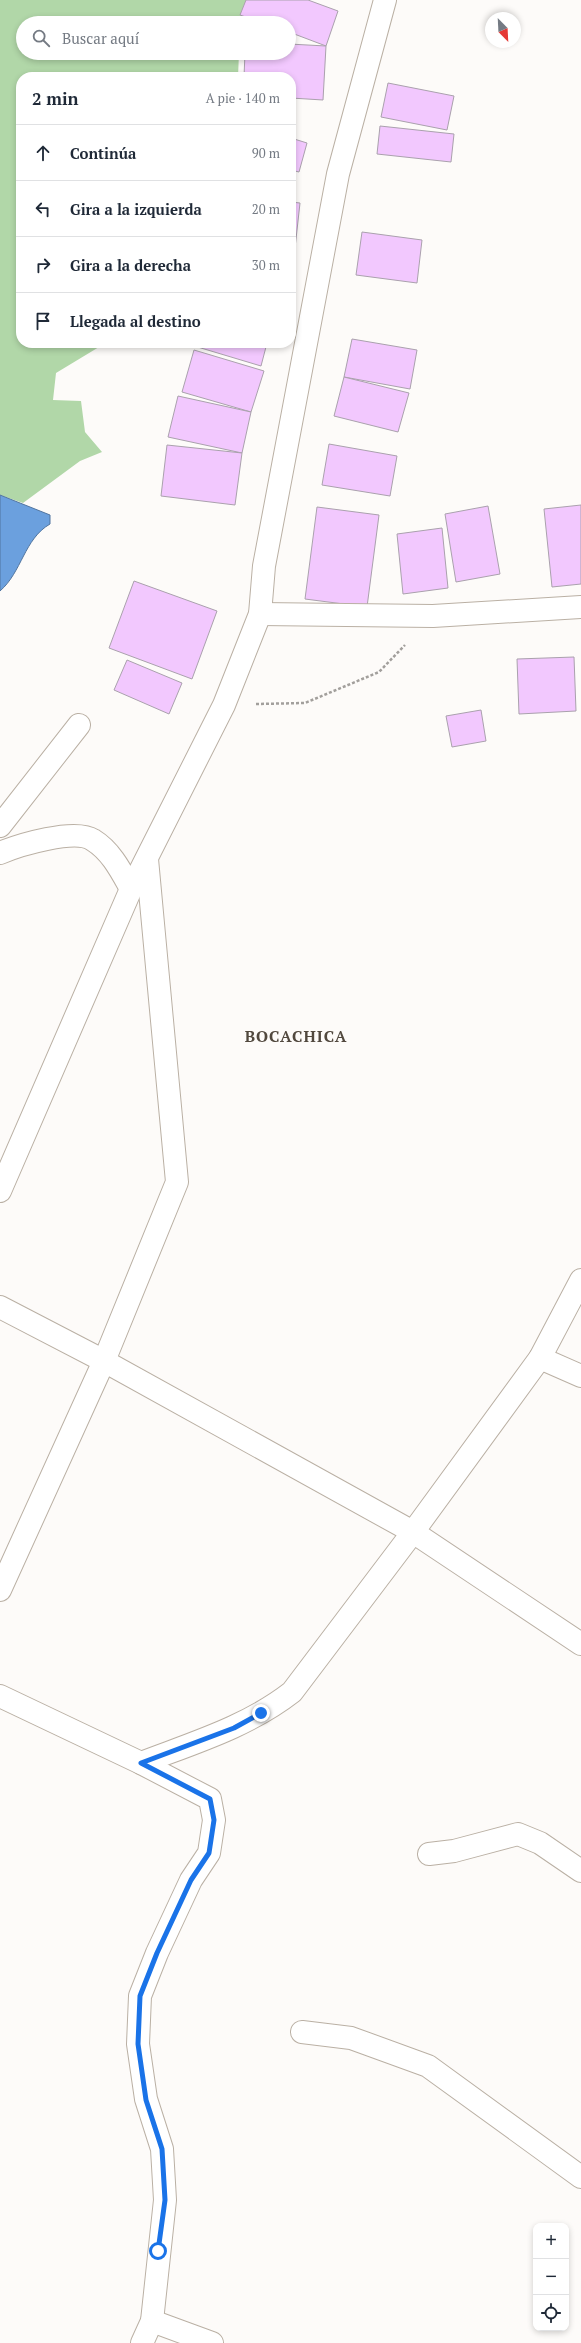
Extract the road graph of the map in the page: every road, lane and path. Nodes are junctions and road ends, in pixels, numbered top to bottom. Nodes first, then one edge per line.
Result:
1 (384, 0) edge
2 (581, 607) edge
3 (260, 614) junction
4 (434, 616) junction
5 (224, 705) junction
6 (79, 725) dead end
7 (0, 826) edge
8 (0, 853) edge
9 (147, 859) junction
10 (131, 888) junction
11 (0, 1191) edge
12 (581, 1280) edge
13 (0, 1307) edge
14 (540, 1358) junction
15 (104, 1361) junction
16 (581, 1376) edge
17 (413, 1532) junction
18 (0, 1590) edge
19 (581, 1644) edge
20 (0, 1696) edge
21 (141, 1763) junction
22 (429, 1854) dead end
23 (581, 1872) edge
24 (302, 2032) dead end
25 (581, 2177) edge
26 (152, 2321) junction
27 (142, 2343) edge
28 (212, 2343) edge

1 - 3 street
2 - 4 street
3 - 4 street
3 - 5 street
4 - 5 path
5 - 9 street
6 - 7 street
8 - 10 street
9 - 10 street
9 - 15 street
10 - 11 street
12 - 14 street
13 - 15 street
14 - 16 street
14 - 17 street
15 - 17 street
15 - 18 street
17 - 19 street
17 - 21 street
20 - 21 street
21 - 26 street
22 - 23 street
24 - 25 street
26 - 27 street
26 - 28 street

